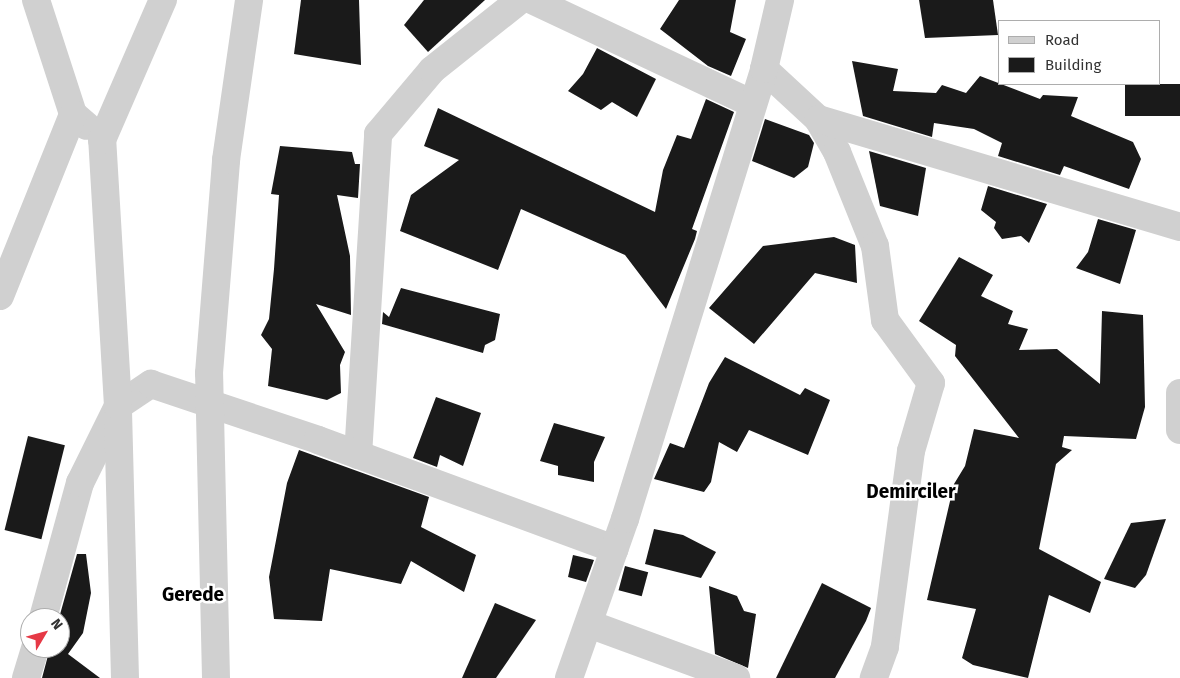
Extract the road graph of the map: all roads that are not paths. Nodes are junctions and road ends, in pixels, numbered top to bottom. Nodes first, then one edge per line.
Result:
1 (36, 0) edge
2 (163, 0) edge
3 (249, 0) edge
4 (520, 0) edge
5 (532, 0) edge
6 (780, 0) edge
7 (764, 68) junction
8 (754, 104) junction
9 (73, 114) junction
10 (818, 118) junction
11 (102, 140) junction
12 (1180, 227) edge
13 (0, 296) edge
14 (1180, 393) edge
15 (209, 402) junction
16 (118, 406) junction
17 (1180, 430) edge
18 (358, 455) junction
19 (615, 549) junction
20 (46, 608) edge
21 (589, 624) junction
22 (31, 658) edge
23 (26, 678) edge
24 (124, 678) edge
25 (216, 678) edge
26 (569, 678) edge
27 (736, 678) edge
28 (874, 678) edge

1 - 9 street
2 - 11 street
3 - 15 street
4 - 18 street
5 - 8 street
6 - 7 street
7 - 8 street
7 - 10 street
8 - 19 street
9 - 11 street
9 - 13 street
10 - 12 street
10 - 28 street
11 - 16 street
14 - 17 street
15 - 16 street
15 - 18 street
15 - 25 street
16 - 20 street
16 - 24 street
18 - 19 street
19 - 21 street
21 - 26 street
21 - 27 street
22 - 23 street

